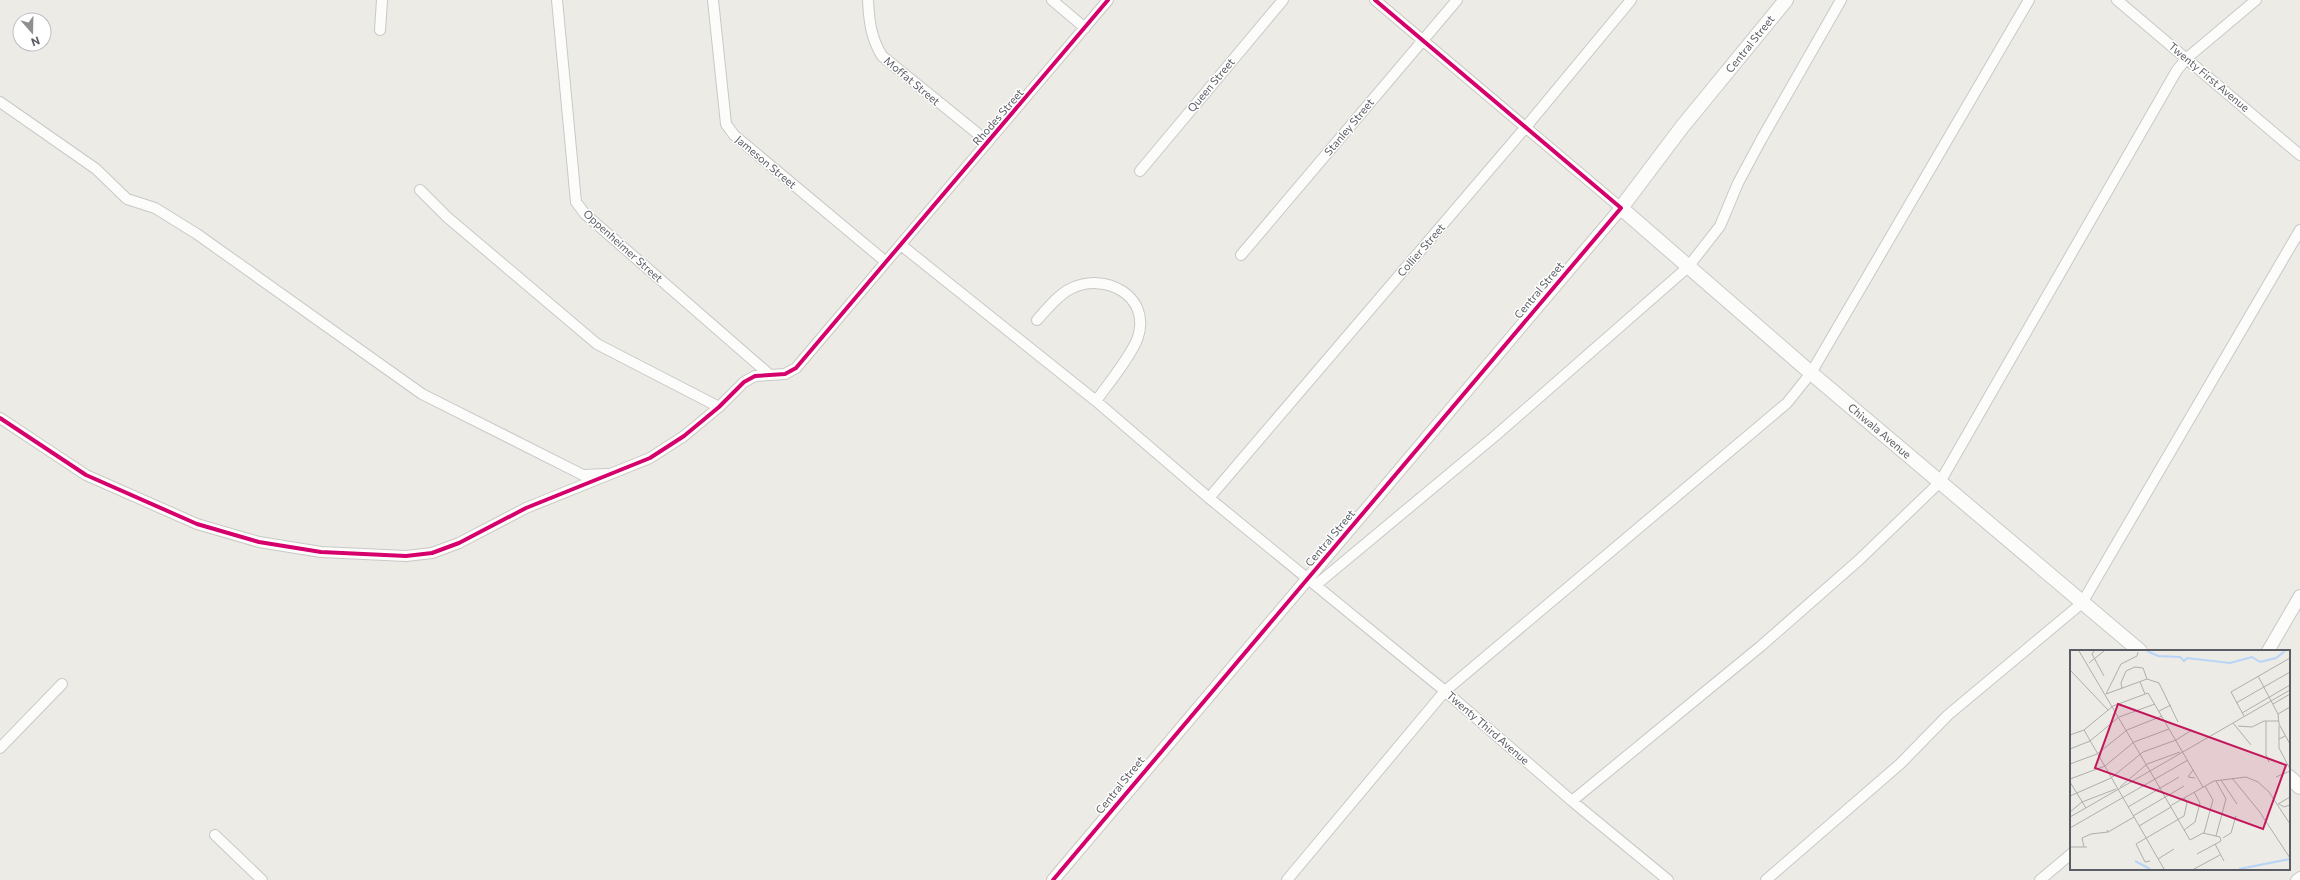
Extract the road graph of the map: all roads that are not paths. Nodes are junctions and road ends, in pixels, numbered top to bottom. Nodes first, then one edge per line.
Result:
1 (382, 0) edge
2 (557, 0) edge
3 (713, 0) edge
4 (868, 0) edge
5 (1052, 0) edge
6 (1108, 0) edge
7 (1283, 0) edge
8 (1375, 0) edge
9 (1457, 0) edge
10 (1631, 0) edge
11 (1786, 0) edge
12 (1841, 0) edge
13 (2029, 0) edge
14 (2117, 0) edge
15 (2256, 0) edge
16 (1085, 28) junction
17 (380, 30) dead end
18 (1422, 41) junction
19 (2187, 58) junction
20 (0, 102) edge
21 (1525, 128) junction
22 (988, 142) junction
23 (2300, 155) edge
24 (1140, 171) dead end
25 (420, 190) dead end
26 (1621, 208) junction
27 (2300, 230) edge
28 (901, 245) junction
29 (1242, 256) dead end
30 (886, 262) junction
31 (1688, 267) junction
32 (1037, 320) dead end
33 (1811, 373) junction
34 (770, 375) junction
35 (1096, 401) junction
36 (719, 407) junction
37 (0, 418) edge
38 (617, 473) junction
39 (1940, 482) junction
40 (1209, 498) junction
41 (1311, 582) junction
42 (2300, 596) edge
43 (2082, 602) junction
44 (2139, 650) edge
45 (2269, 650) edge
46 (62, 684) dead end
47 (1445, 691) junction
48 (0, 748) edge
49 (2290, 778) edge
50 (2300, 787) edge
51 (1572, 801) junction
52 (215, 835) dead end
53 (2070, 855) edge
54 (2300, 877) edge
55 (262, 880) edge
56 (1053, 880) edge
57 (1287, 880) edge
58 (1668, 880) edge
59 (1766, 880) edge
60 (2040, 880) edge
61 (2296, 880) edge

1 - 17 street
2 - 34 street, Oppenheimer Street
3 - 30 street, Jameson Street
4 - 22 street, Moffat Street
5 - 16 street
6 - 16 street, Rhodes Street
7 - 24 street, Queen Street
8 - 18 street
9 - 18 street, Stanley Street
10 - 21 street, Collier Street
11 - 26 main road, Central Street
12 - 31 street
13 - 33 street
14 - 19 street, Twenty First Avenue
15 - 19 street
16 - 22 street, Rhodes Street
18 - 21 street
18 - 29 street, Stanley Street
19 - 23 street, Twenty First Avenue
19 - 39 street
20 - 38 street
21 - 26 street
21 - 40 street, Collier Street
22 - 28 street, Rhodes Street
25 - 36 street
26 - 31 main road, Chiwala Avenue
26 - 41 street, Central Street
27 - 43 street
28 - 30 street, Rhodes Street
28 - 35 street, Twenty Third Avenue
30 - 34 street, Rhodes Street
31 - 33 main road, Chiwala Avenue
31 - 41 street
32 - 35 street
33 - 39 main road, Chiwala Avenue
33 - 47 street
34 - 36 street, Rhodes Street
35 - 40 street, Twenty Third Avenue
36 - 38 street, Rhodes Street
37 - 38 street, Rhodes Street
39 - 43 main road, Chiwala Avenue
39 - 51 street
40 - 41 street, Twenty Third Avenue
41 - 47 street, Twenty Third Avenue
41 - 56 street, Central Street
42 - 45 street
43 - 44 main road, Chiwala Avenue
43 - 59 street
46 - 48 street
47 - 51 street, Twenty Third Avenue
47 - 57 street
49 - 50 main road
51 - 58 street, Twenty Third Avenue
52 - 55 street
53 - 60 street
54 - 61 street

